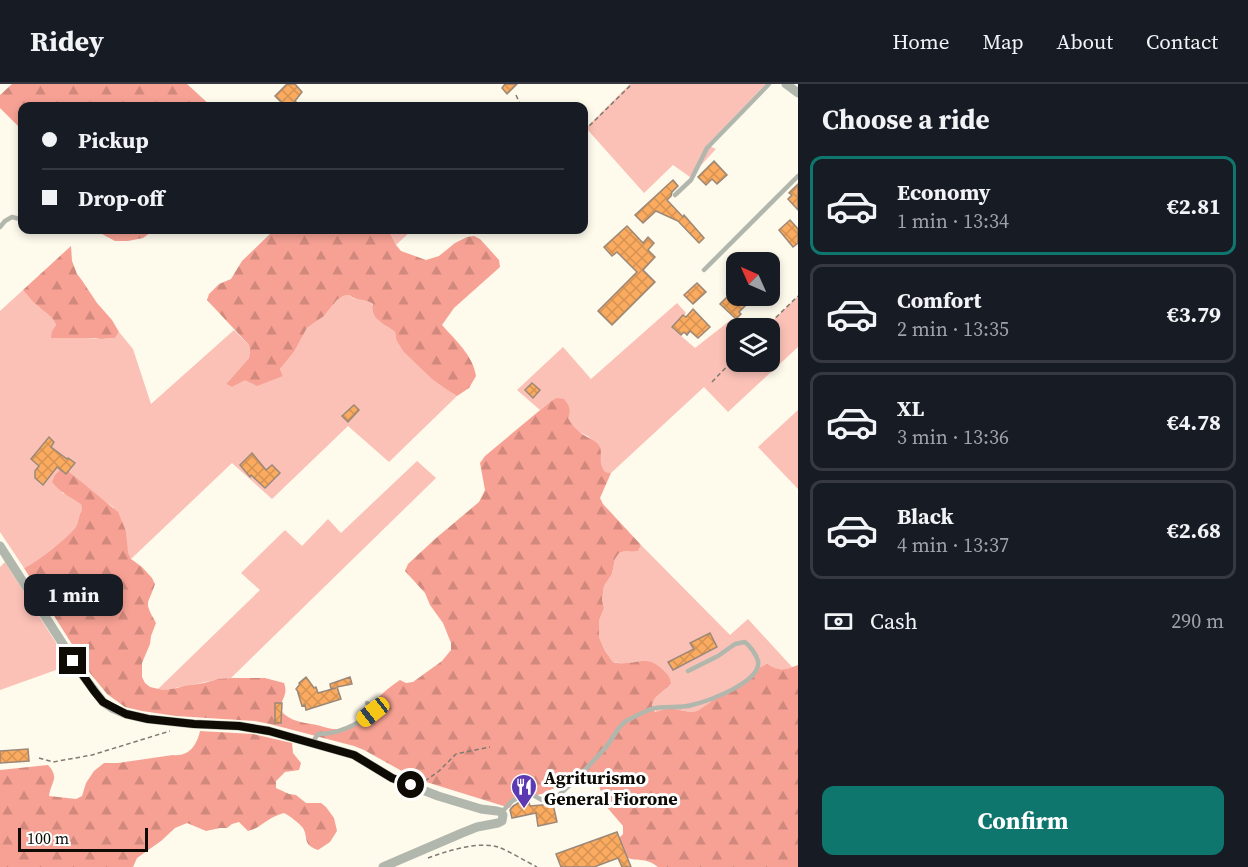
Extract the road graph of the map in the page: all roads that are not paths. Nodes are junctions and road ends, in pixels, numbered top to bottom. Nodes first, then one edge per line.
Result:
1 (769, 84) edge
2 (786, 84) edge
3 (798, 93) edge
4 (798, 176) edge
5 (675, 195) dead end
6 (18, 218) edge
7 (0, 227) edge
8 (704, 270) dead end
9 (0, 546) edge
10 (3, 559) edge
11 (688, 671) dead end
12 (367, 703) dead end
13 (312, 743) junction
14 (554, 799) junction
15 (561, 800) dead end
16 (501, 812) junction
17 (383, 867) edge

1 - 5 lane
2 - 3 street
4 - 8 lane
6 - 7 lane
9 - 10 street
10 - 13 street
11 - 14 lane
12 - 13 lane
13 - 16 street
14 - 15 lane
14 - 16 lane
16 - 17 street

